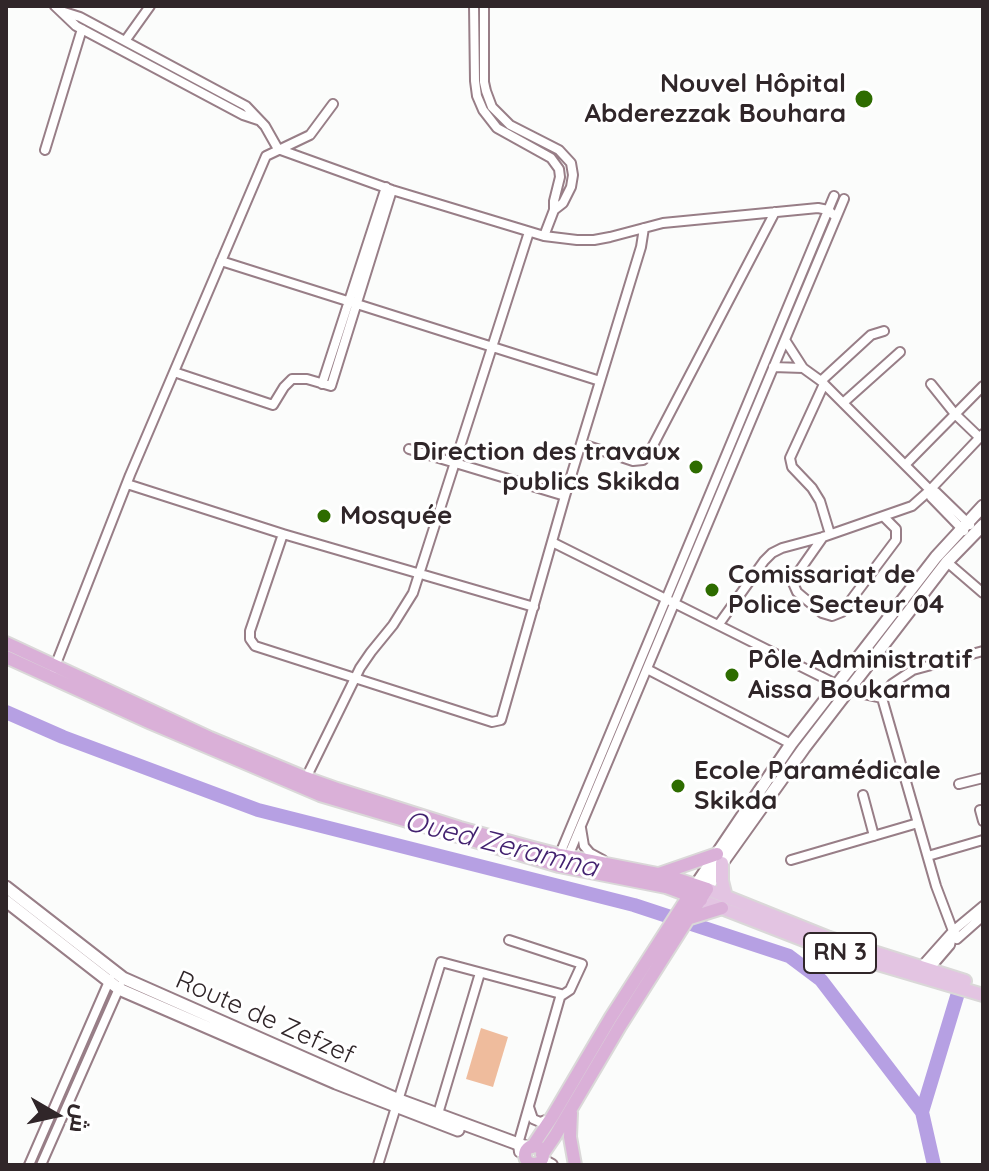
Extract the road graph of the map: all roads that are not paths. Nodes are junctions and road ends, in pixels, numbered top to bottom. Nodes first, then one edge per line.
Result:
1 (150, 6) edge
2 (474, 6) edge
3 (484, 6) edge
4 (58, 9) edge
5 (82, 29) junction
6 (125, 41) junction
7 (333, 104) dead end
8 (259, 120) junction
9 (278, 149) junction
10 (45, 150) dead end
11 (389, 189) junction
12 (554, 210) junction
13 (828, 210) junction
14 (775, 212) junction
15 (836, 217) junction
16 (644, 228) junction
17 (529, 232) junction
18 (544, 236) junction
19 (221, 261) junction
20 (353, 303) junction
21 (884, 331) dead end
22 (785, 340) junction
23 (493, 347) junction
24 (900, 352) dead end
25 (773, 367) junction
26 (803, 368) junction
27 (174, 372) junction
28 (600, 381) junction
29 (823, 383) junction
30 (931, 384) dead end
31 (983, 386) edge
32 (843, 403) junction
33 (955, 414) junction
34 (981, 435) edge
35 (582, 444) junction
36 (409, 449) dead end
37 (456, 463) junction
38 (905, 465) junction
39 (127, 484) junction
40 (930, 490) junction
41 (565, 496) junction
42 (983, 506) edge
43 (884, 517) junction
44 (972, 529) edge
45 (283, 534) junction
46 (827, 535) junction
47 (552, 542) junction
48 (947, 562) junction
49 (421, 574) junction
50 (983, 593) edge
51 (670, 600) junction
52 (534, 607) junction
53 (719, 624) junction
54 (6, 643) edge
55 (983, 651) edge
56 (6, 657) edge
57 (647, 669) junction
58 (54, 672) junction
59 (355, 677) junction
60 (836, 684) junction
61 (849, 691) junction
62 (882, 698) junction
63 (791, 744) junction
64 (306, 778) junction
65 (983, 778) edge
66 (959, 784) dead end
67 (863, 795) dead end
68 (980, 810) dead end
69 (983, 821) edge
70 (918, 823) junction
71 (581, 826) junction
72 (874, 836) junction
73 (983, 840) edge
74 (928, 856) junction
75 (720, 859) junction
76 (791, 860) dead end
77 (562, 861) junction
78 (611, 864) junction
79 (657, 880) junction
80 (6, 887) edge
81 (698, 892) junction
82 (6, 901) edge
83 (724, 903) junction
84 (983, 906) edge
85 (685, 914) junction
86 (983, 916) edge
87 (956, 934) junction
88 (670, 937) junction
89 (509, 940) dead end
90 (925, 968) junction
91 (480, 973) junction
92 (116, 980) junction
93 (983, 987) edge
94 (983, 995) edge
95 (561, 996) junction
96 (398, 1104) junction
97 (573, 1106) junction
98 (529, 1107) junction
99 (436, 1118) junction
100 (550, 1119) junction
101 (532, 1156) edge
102 (29, 1165) edge
103 (41, 1165) edge
104 (378, 1165) edge
105 (575, 1165) edge

1 - 6 street
2 - 12 street
3 - 12 street
4 - 5 street
4 - 6 street
5 - 8 street
5 - 10 street
6 - 8 street
7 - 9 street
8 - 9 street
9 - 11 street
9 - 19 street
11 - 17 street
11 - 20 street
12 - 18 street
13 - 14 street
13 - 15 street
13 - 15 street
13 - 51 street
14 - 16 street
14 - 35 street
15 - 22 street
16 - 18 street
16 - 28 street
17 - 18 street
17 - 23 street
19 - 20 street
19 - 27 street
20 - 23 street
20 - 27 street
21 - 29 street
22 - 25 street
22 - 26 street
23 - 28 street
23 - 37 street
24 - 32 street
25 - 26 street
25 - 51 street
26 - 29 street
27 - 39 street
28 - 35 street
29 - 32 street
29 - 46 street
30 - 33 street
31 - 33 street
32 - 38 street
33 - 34 street
33 - 38 street
34 - 40 street
35 - 41 street
36 - 37 street
37 - 41 street
37 - 49 street
38 - 40 street
39 - 45 street
39 - 58 street
40 - 43 street
40 - 44 street
41 - 47 street
42 - 44 main road
43 - 46 street
43 - 46 street
44 - 48 main road
44 - 60 main road
45 - 49 street
45 - 59 street
46 - 53 street
47 - 51 street
47 - 52 street
48 - 50 street
48 - 61 main road
49 - 52 street
49 - 59 street
51 - 53 street
51 - 57 street
51 - 77 street
52 - 59 street
53 - 60 street
54 - 58 highway, RN 3
55 - 62 street
56 - 58 highway, RN 3
57 - 63 street
57 - 71 street
58 - 64 highway, RN 3
58 - 77 highway, RN 3
59 - 64 street
60 - 61 main road
60 - 63 main road
61 - 62 street
61 - 75 main road
62 - 70 street
63 - 75 main road
64 - 77 highway, RN 3
65 - 66 street
67 - 72 street
68 - 69 street
70 - 72 street
70 - 74 street
71 - 77 street
71 - 78 street
72 - 76 street
73 - 74 street
74 - 87 street
75 - 79 highway
75 - 81 main road
75 - 83 main road
77 - 78 highway, RN 3
77 - 79 highway, RN 3
78 - 79 highway, RN 3
79 - 81 highway, RN 3
79 - 85 highway
80 - 92 main road, Route de Zefzef
81 - 83 main road, RN 3
81 - 85 highway
82 - 92 main road, Route de Zefzef
83 - 85 highway
83 - 90 main road, RN 3
84 - 87 street
85 - 88 highway
86 - 87 street
87 - 90 street
87 - 90 street
88 - 97 highway
88 - 100 highway
89 - 95 street
90 - 93 main road, RN 3
90 - 94 main road, RN 3
91 - 95 street
91 - 96 street
91 - 99 street
92 - 96 main road, Route de Zefzef
92 - 102 street
92 - 103 street
95 - 98 street
96 - 99 main road, Route de Zefzef
96 - 104 street
97 - 101 highway
97 - 105 highway
98 - 100 street
98 - 101 street
99 - 101 main road, Route de Zefzef
100 - 101 highway

